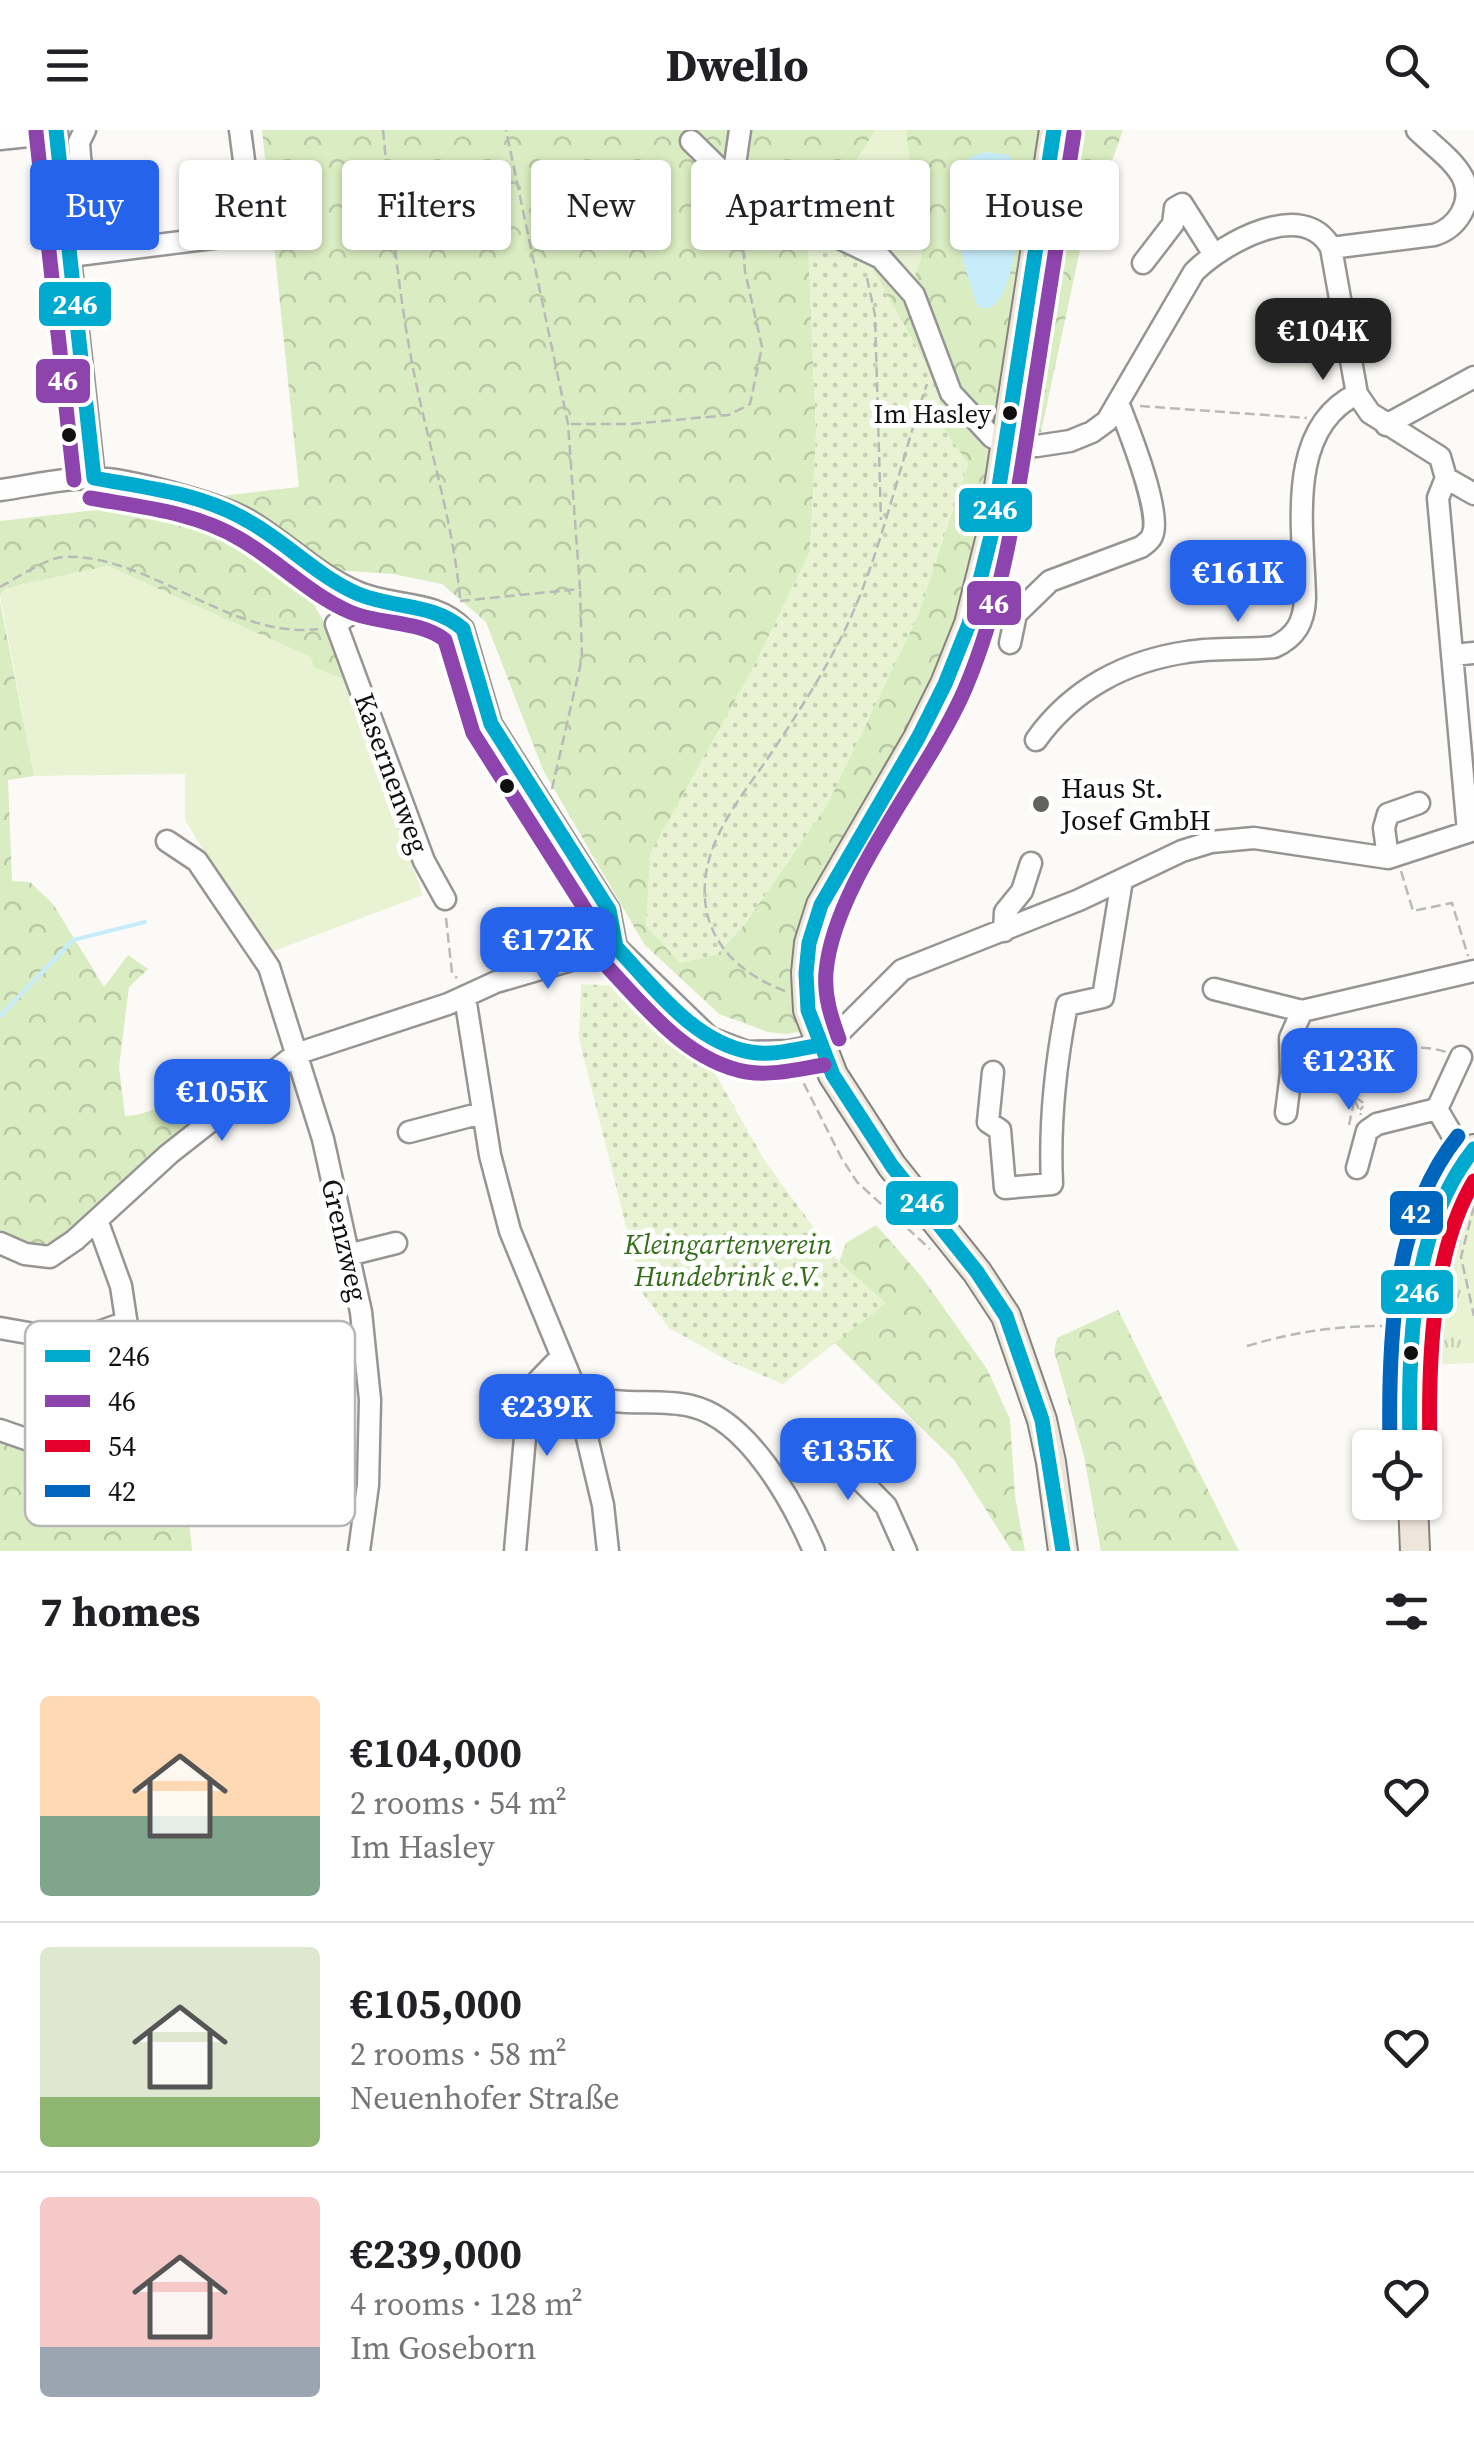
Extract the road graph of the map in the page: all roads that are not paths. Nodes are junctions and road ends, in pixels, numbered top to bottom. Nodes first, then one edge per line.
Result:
1 (85, 130) edge
2 (240, 130) edge
3 (740, 130) edge
4 (1054, 130) edge
5 (1417, 130) edge
6 (56, 132) edge
7 (0, 139) edge
8 (690, 141) dead end
9 (709, 160) edge
10 (739, 160) edge
11 (1331, 248) junction
12 (865, 250) edge
13 (92, 252) junction
14 (1212, 253) junction
15 (70, 256) junction
16 (1144, 262) dead end
17 (1474, 376) edge
18 (1357, 394) junction
19 (1118, 405) junction
20 (1386, 425) junction
21 (1006, 445) junction
22 (94, 478) junction
23 (1446, 478) junction
24 (0, 490) edge
25 (1474, 494) edge
26 (372, 599) junction
27 (1010, 643) dead end
28 (1474, 653) edge
29 (1452, 655) junction
30 (1036, 740) dead end
31 (1419, 803) dead end
32 (1471, 831) edge
33 (167, 841) dead end
34 (1393, 857) junction
35 (1031, 863) dead end
36 (1122, 880) junction
37 (445, 900) road end
38 (1004, 931) junction
39 (616, 947) junction
40 (1473, 971) edge
41 (1214, 989) dead end
42 (465, 998) junction
43 (1302, 1010) junction
44 (820, 1045) junction
45 (296, 1054) junction
46 (1461, 1057) road end
47 (993, 1072) dead end
48 (1437, 1109) junction
49 (482, 1112) junction
50 (1286, 1114) dead end
51 (409, 1132) dead end
52 (1470, 1153) edge
53 (1357, 1168) dead end
54 (98, 1220) junction
55 (0, 1243) edge
56 (396, 1243) dead end
57 (348, 1255) junction
58 (124, 1321) edge
59 (0, 1328) edge
60 (25, 1332) edge
61 (561, 1357) junction
62 (576, 1391) junction
63 (0, 1430) edge
64 (1411, 1430) edge
65 (817, 1436) dead end
66 (25, 1439) edge
67 (1414, 1520) edge
68 (360, 1551) edge
69 (515, 1551) edge
70 (608, 1551) edge
71 (814, 1551) edge
72 (906, 1551) edge
73 (1063, 1551) edge
74 (1415, 1551) edge

1 - 13 street
2 - 13 street
3 - 10 street
4 - 21 main road
5 - 11 street
6 - 7 street
6 - 15 street
8 - 9 street
11 - 14 street
11 - 18 street
12 - 21 street
13 - 15 street
14 - 16 street
14 - 19 street
15 - 22 street
17 - 20 street
18 - 20 street
18 - 30 street
19 - 21 street
19 - 27 street
20 - 23 street
21 - 44 main road
22 - 24 street
22 - 26 street
23 - 25 street
23 - 29 street
26 - 37 street, Kasernenweg
26 - 39 street
28 - 29 street
29 - 32 street
31 - 34 street
32 - 34 street
33 - 45 street, Grenzweg
34 - 36 street
35 - 38 street
36 - 38 street
36 - 47 street
38 - 44 street
39 - 42 street
39 - 44 street
40 - 43 street
41 - 43 street
42 - 45 street
42 - 49 street
43 - 50 street
44 - 73 main road
45 - 54 street
45 - 57 street, Grenzweg
46 - 48 street
48 - 52 street
48 - 53 street
49 - 51 street
49 - 61 street
52 - 64 main road
54 - 55 street
54 - 58 street
56 - 57 street
57 - 68 street, Grenzweg
59 - 60 street
61 - 62 street
61 - 69 street
62 - 70 street
62 - 71 street
63 - 66 street
65 - 72 street
67 - 74 main road

